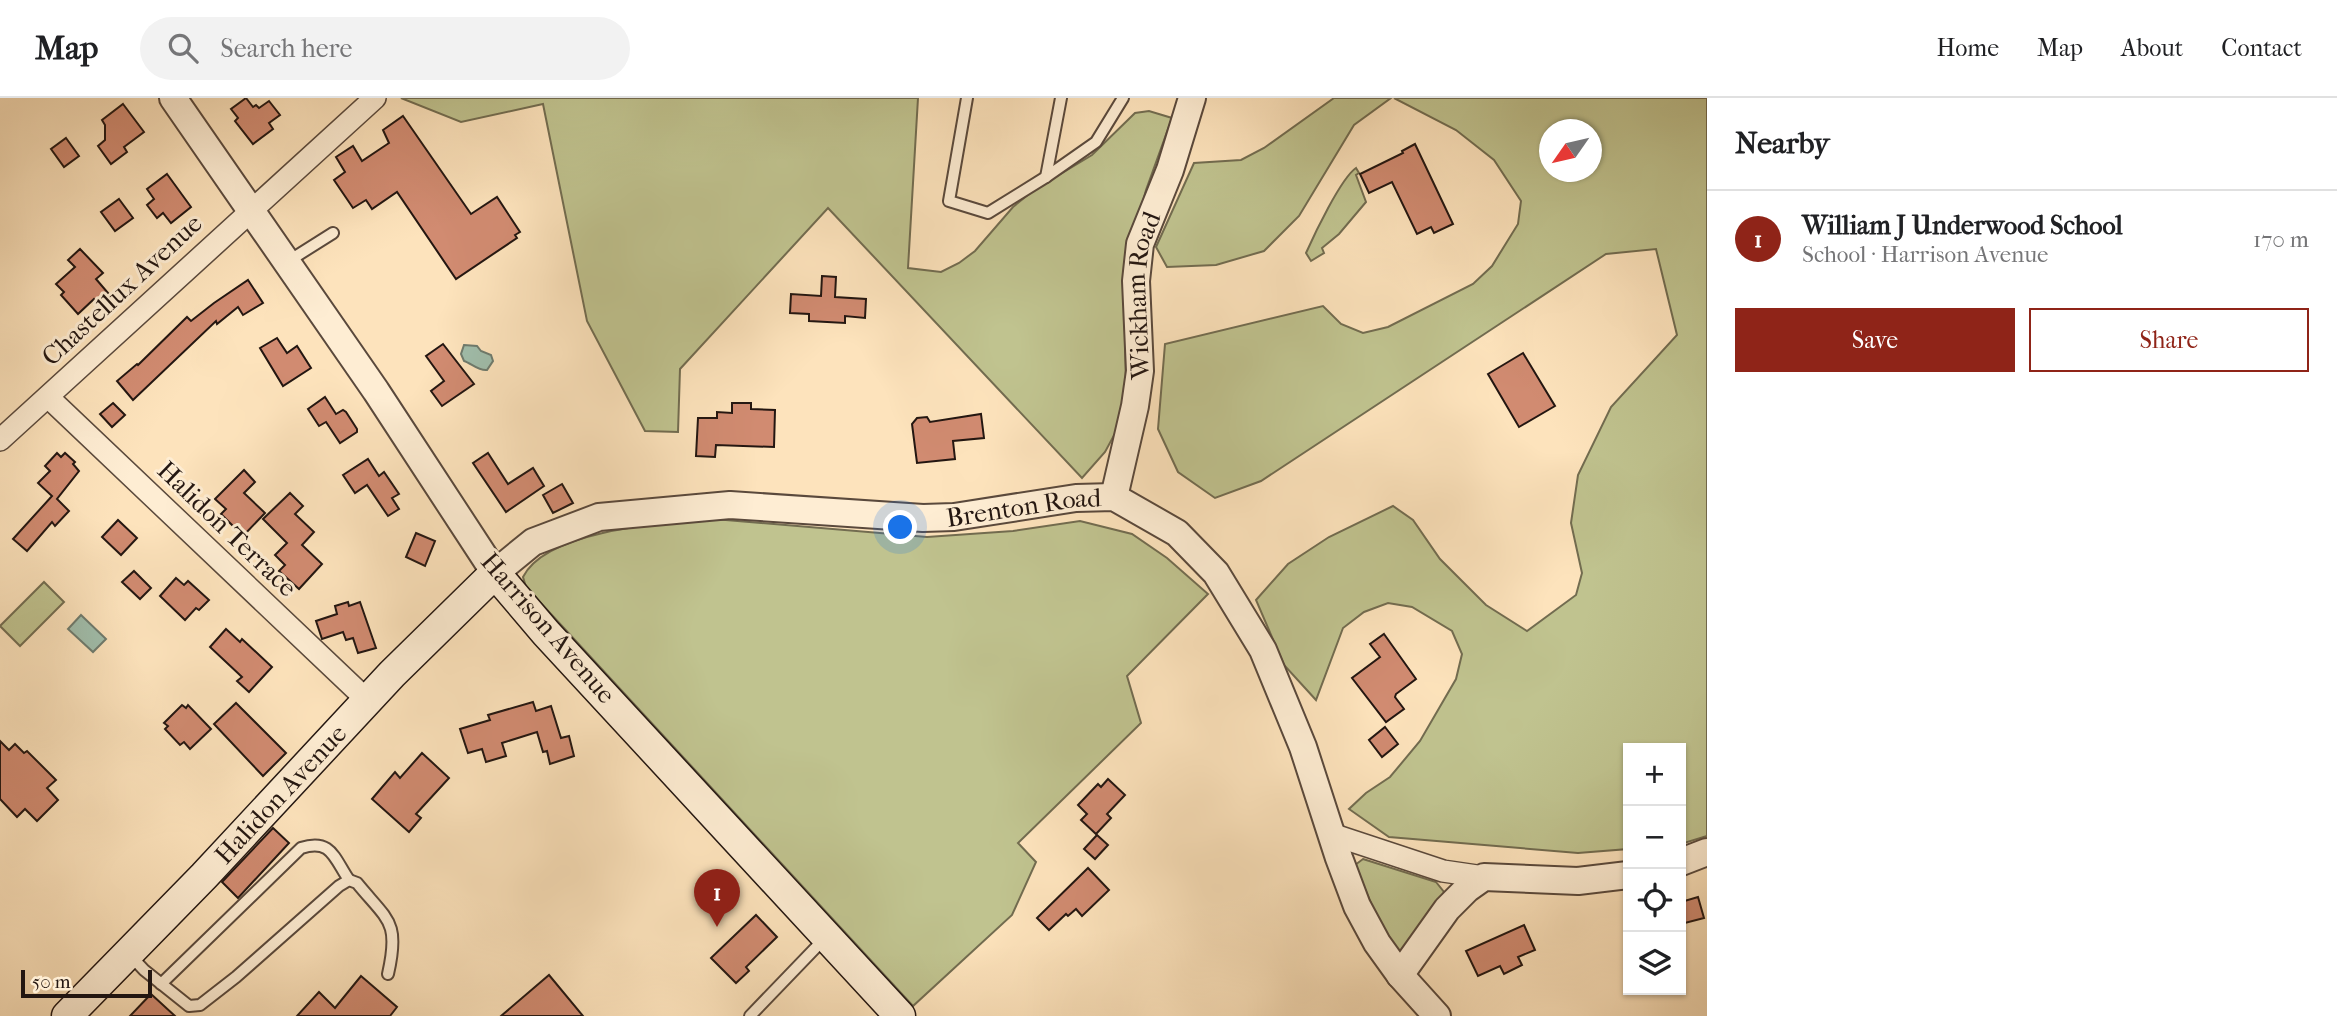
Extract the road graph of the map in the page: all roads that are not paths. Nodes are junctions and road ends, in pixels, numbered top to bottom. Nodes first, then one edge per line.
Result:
1 (173, 98) edge
2 (375, 98) edge
3 (967, 98) edge
4 (1061, 98) edge
5 (1123, 98) edge
6 (1192, 98) edge
7 (1046, 177) junction
8 (251, 209) junction
9 (333, 233) dead end
10 (287, 262) junction
11 (48, 397) junction
12 (0, 440) edge
13 (1114, 497) junction
14 (495, 573) junction
15 (368, 701) junction
16 (1332, 834) junction
17 (1707, 852) edge
18 (1686, 860) edge
19 (1623, 876) edge
20 (1484, 877) junction
21 (349, 880) junction
22 (826, 937) junction
23 (128, 953) junction
24 (388, 974) dead end
25 (1400, 975) junction
26 (161, 984) junction
27 (199, 1011) edge
28 (68, 1016) edge
29 (750, 1016) edge
30 (900, 1016) edge
31 (1437, 1016) edge

1 - 8 street, Harrison Avenue
2 - 8 street, Chastellux Avenue
3 - 7 lane
4 - 7 lane
5 - 7 lane
6 - 13 street, Wickham Road
8 - 10 street, Harrison Avenue
8 - 11 street, Chastellux Avenue
9 - 10 lane
10 - 14 street, Harrison Avenue
11 - 12 street, Chastellux Avenue
11 - 15 street, Halidon Terrace
13 - 14 street, Brenton Road
13 - 16 street, Brenton Road
14 - 15 main road, Halidon Avenue
14 - 22 main road, Harrison Avenue
15 - 23 main road, Halidon Avenue
16 - 20 street
16 - 25 street, Brenton Road
17 - 18 street
19 - 20 street
20 - 25 street
21 - 24 lane
21 - 26 lane
21 - 27 lane
22 - 29 lane
22 - 30 main road, Harrison Avenue
23 - 26 lane
23 - 28 main road, Halidon Avenue
25 - 31 street, Brenton Road
26 - 27 lane

